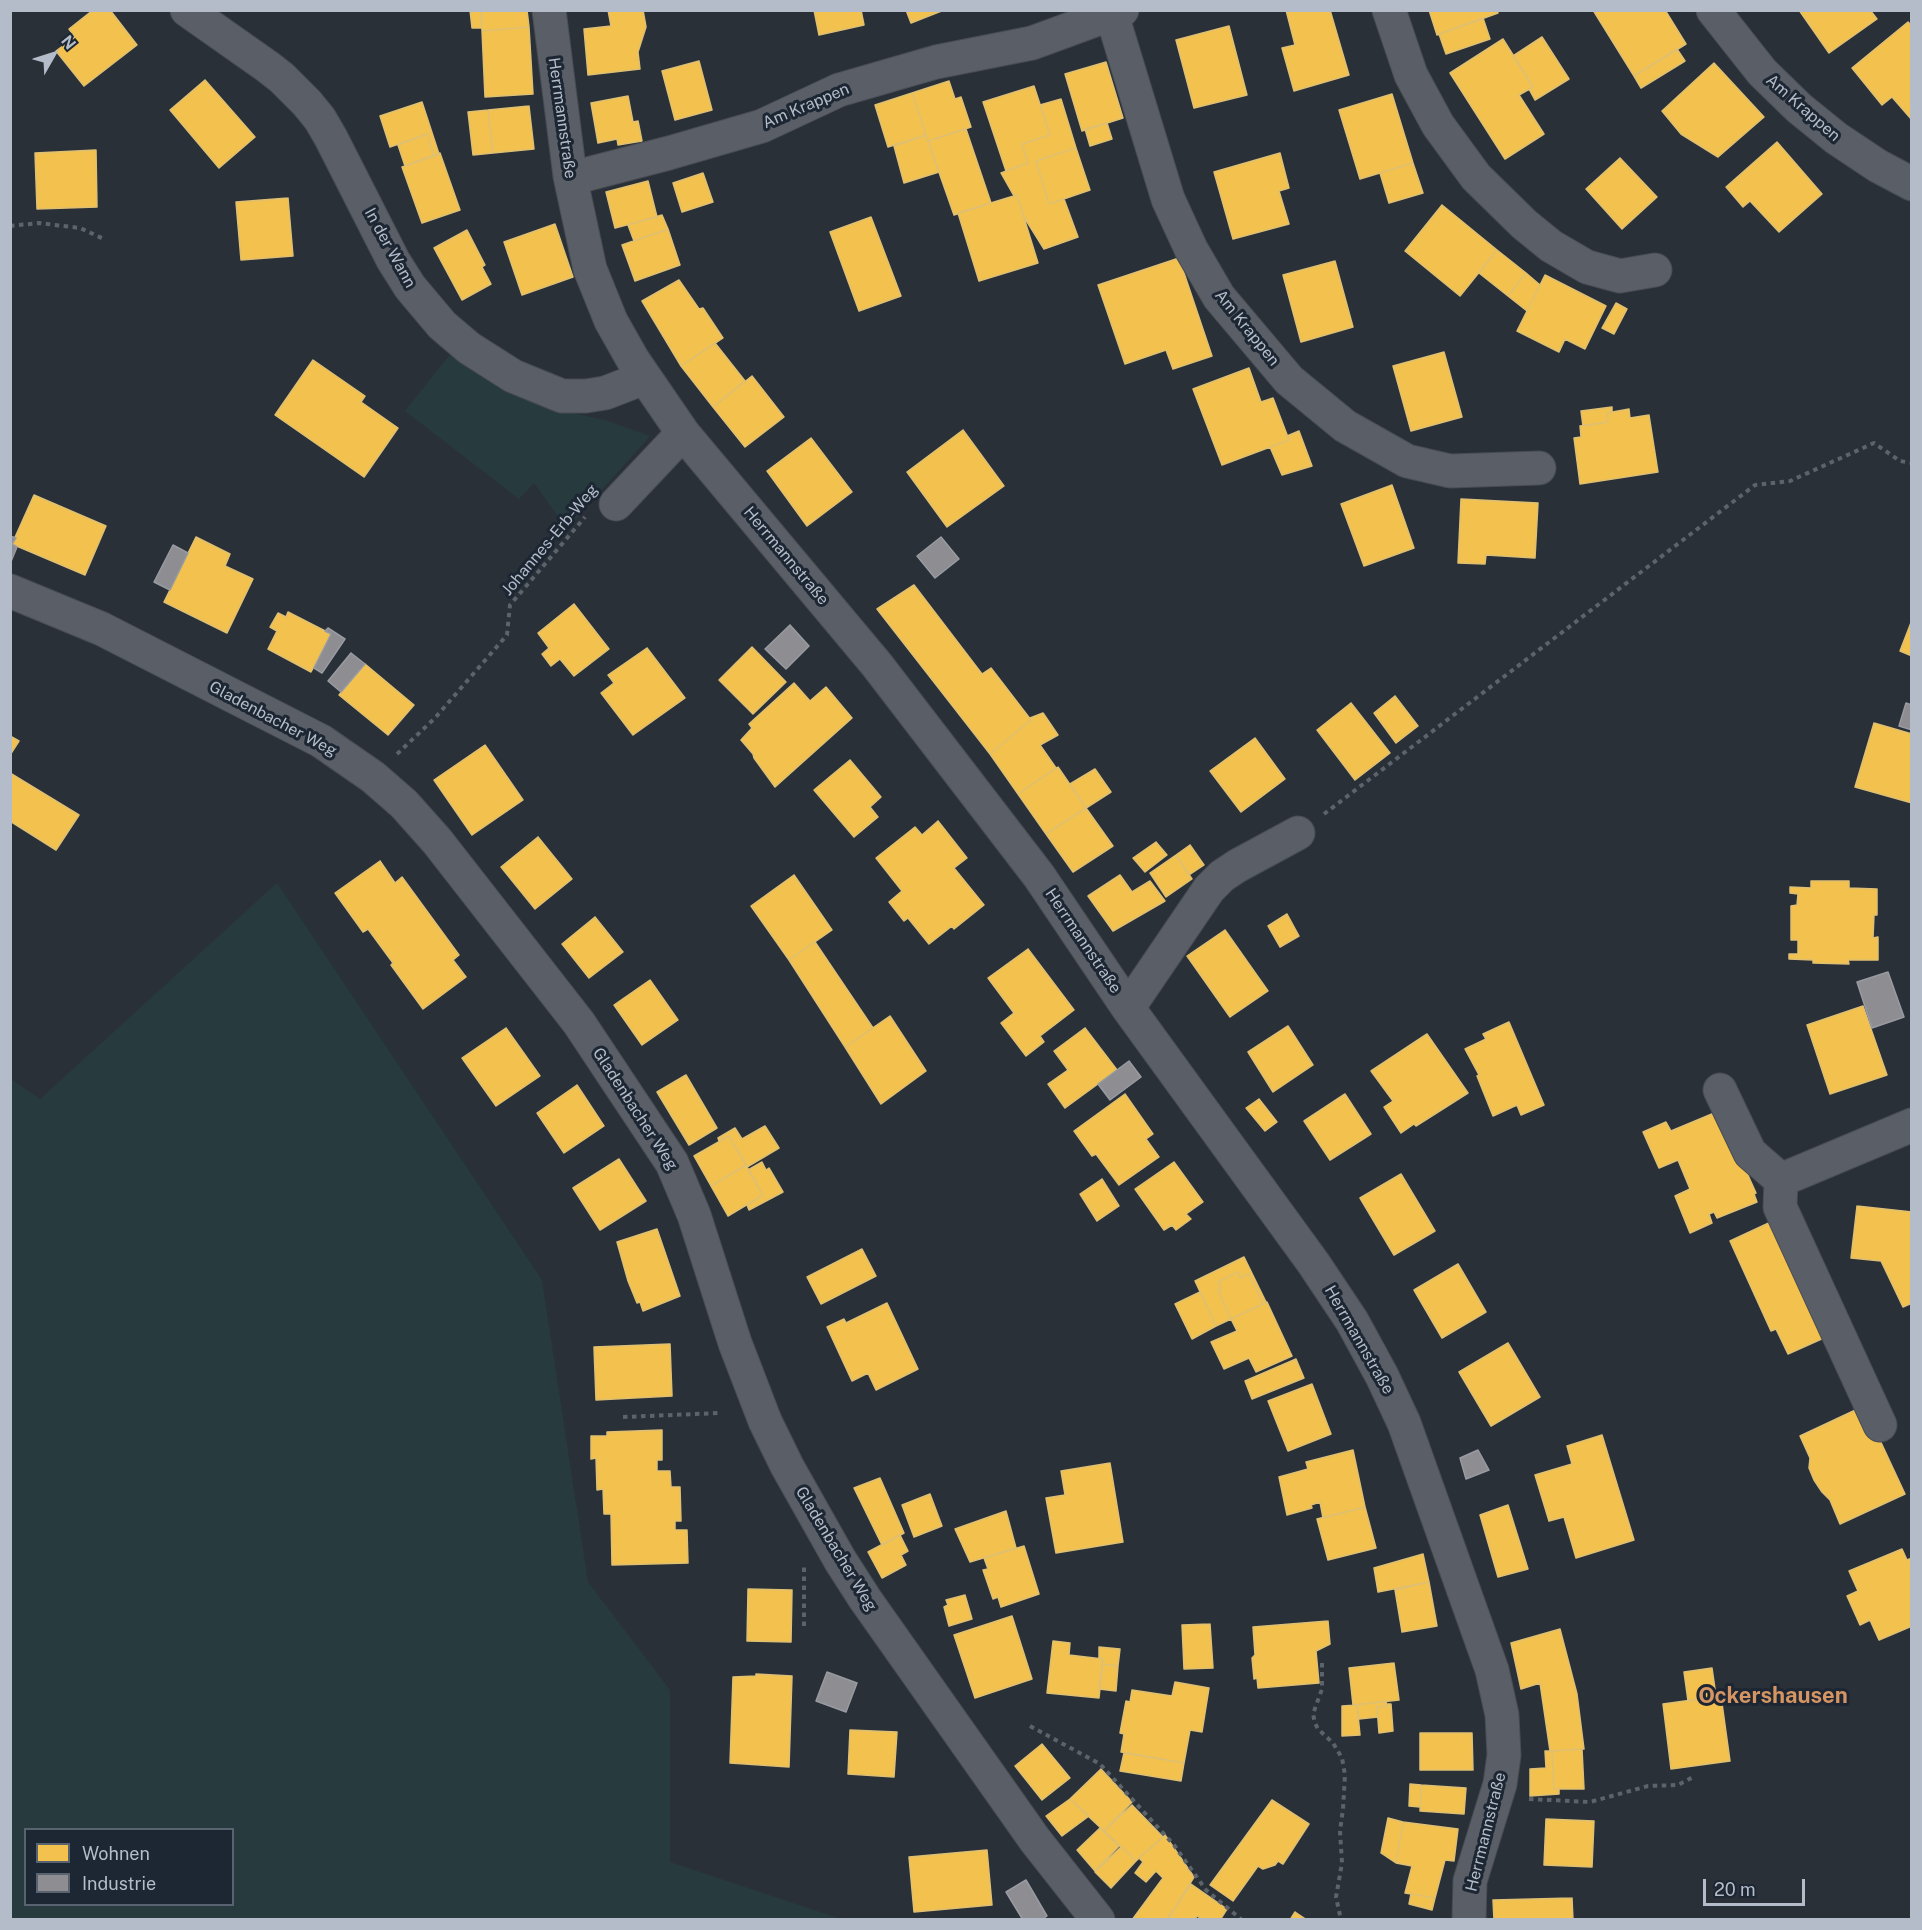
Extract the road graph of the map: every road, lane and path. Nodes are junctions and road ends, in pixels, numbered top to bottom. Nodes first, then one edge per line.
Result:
1 (187, 10) edge
2 (549, 10) edge
3 (1389, 10) edge
4 (1718, 12) edge
5 (1117, 13) edge
6 (570, 176) junction
7 (1911, 184) edge
8 (10, 226) edge
9 (106, 240) dead end
10 (1655, 270) dead end
11 (644, 378) junction
12 (683, 433) junction
13 (1911, 463) edge
14 (1539, 468) dead end
15 (602, 509) joint
16 (10, 591) edge
17 (414, 737) dead end
18 (1298, 833) joint
19 (1128, 1008) junction
20 (1720, 1090) dead end
21 (1911, 1125) edge
22 (1781, 1180) junction
23 (720, 1413) dead end
24 (623, 1417) dead end
25 (1880, 1425) dead end
26 (1322, 1663) dead end
27 (1030, 1726) dead end
28 (1695, 1776) dead end
29 (1545, 1800) dead end
30 (1098, 1920) edge
31 (1242, 1920) edge
32 (1341, 1920) edge
33 (1469, 1920) edge

1 - 11 street, In der Wann
2 - 6 street, Herrmannstraße
3 - 10 street
4 - 7 street, Am Krappen
5 - 6 street, Am Krappen
5 - 14 street, Am Krappen
6 - 11 street, Herrmannstraße
8 - 9 path
11 - 12 street, Herrmannstraße
12 - 15 street
12 - 19 street, Herrmannstraße
13 - 18 path
15 - 17 path, Johannes-Erb-Weg
16 - 30 street, Gladenbacher Weg
18 - 19 street
19 - 33 street, Herrmannstraße
20 - 22 street
21 - 22 street
22 - 25 street
23 - 24 path
26 - 32 path
27 - 31 path
28 - 29 path

